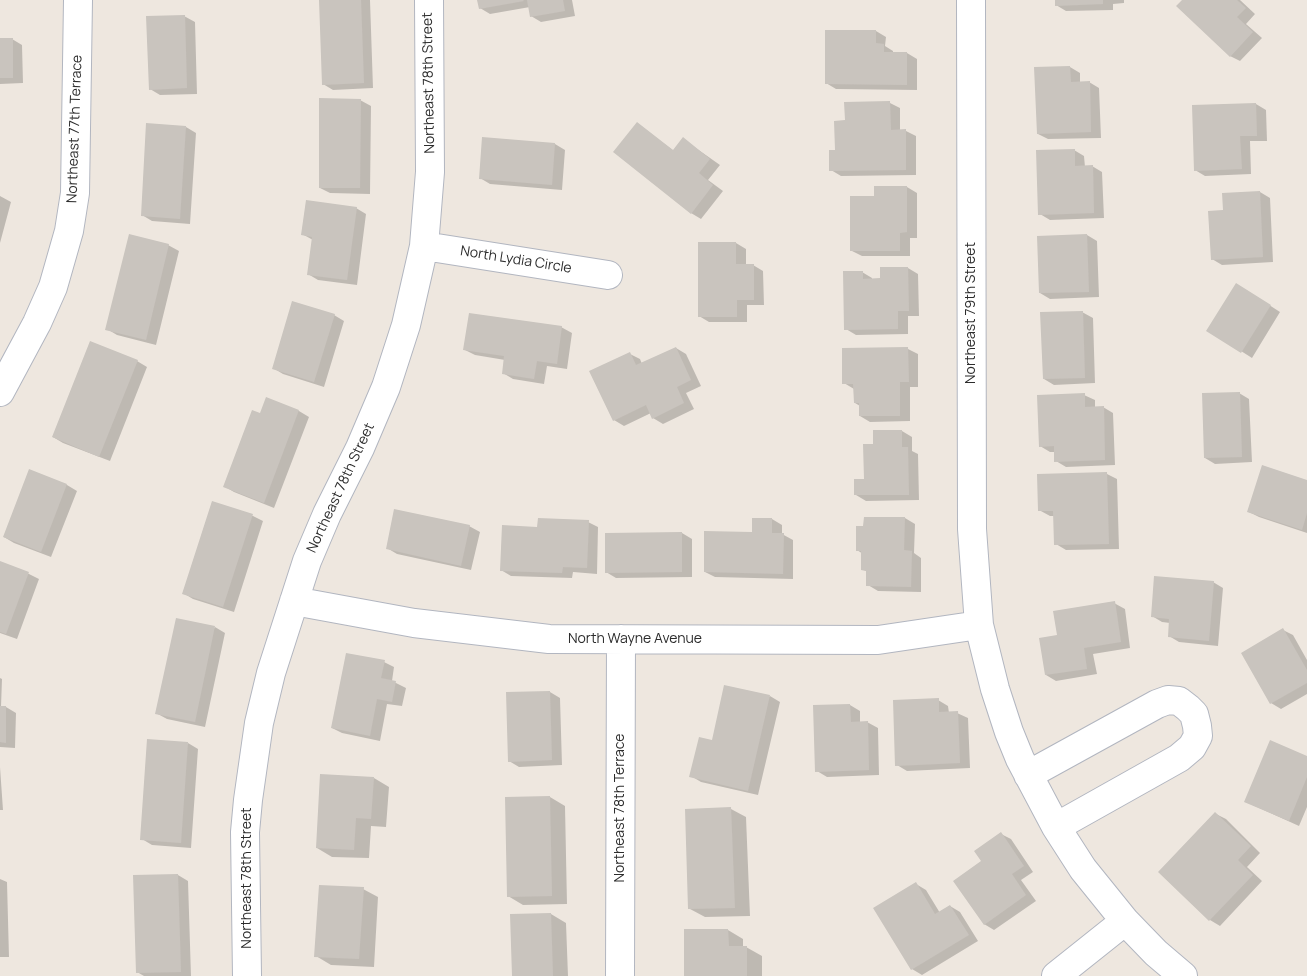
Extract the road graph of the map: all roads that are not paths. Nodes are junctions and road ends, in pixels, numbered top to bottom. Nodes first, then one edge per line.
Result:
1 (78, 0) edge
2 (429, 0) edge
3 (971, 0) edge
4 (424, 246) junction
5 (608, 275) dead end
6 (0, 392) edge
7 (294, 601) junction
8 (979, 625) junction
9 (622, 639) junction
10 (1028, 774) junction
11 (1056, 827) junction
12 (1124, 921) junction
13 (247, 976) edge
14 (620, 976) edge
15 (1056, 976) edge
16 (1183, 976) edge

1 - 6 street, Northeast 77th Terrace
2 - 4 street, Northeast 78th Street
3 - 8 street, Northeast 79th Street
4 - 5 street, North Lydia Circle
4 - 7 street, Northeast 78th Street
7 - 9 street, North Wayne Avenue
7 - 13 street, Northeast 78th Street
8 - 9 street, North Wayne Avenue
8 - 10 street, Northeast 79th Street
9 - 14 street, Northeast 78th Terrace
10 - 11 street, Northeast 79th Street
10 - 11 street
11 - 12 street, Northeast 79th Street
12 - 15 street
12 - 16 street, Northeast 79th Street

